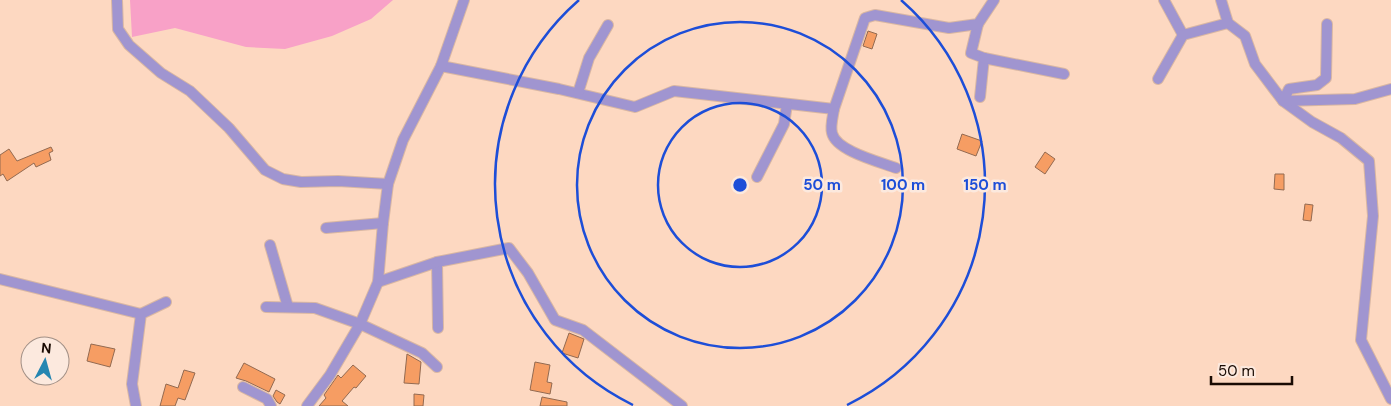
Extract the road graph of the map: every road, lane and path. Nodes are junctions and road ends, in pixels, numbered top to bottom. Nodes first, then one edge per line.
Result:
1 (117, 0) edge
2 (464, 0) edge
3 (994, 0) edge
4 (1164, 0) edge
5 (1221, 0) edge
6 (1228, 23) junction
7 (608, 24) dead end
8 (978, 24) junction
9 (1327, 24) dead end
10 (1183, 35) junction
11 (984, 58) junction
12 (441, 66) junction
13 (1064, 74) dead end
14 (1158, 79) dead end
15 (1391, 88) edge
16 (578, 93) junction
17 (980, 97) dead end
18 (1283, 101) junction
19 (787, 104) junction
20 (834, 109) junction
21 (896, 168) dead end
22 (757, 177) dead end
23 (388, 184) junction
24 (383, 223) junction
25 (326, 228) dead end
26 (270, 245) dead end
27 (437, 262) junction
28 (0, 279) edge
29 (378, 282) junction
30 (166, 302) dead end
31 (288, 306) junction
32 (266, 307) dead end
33 (141, 314) junction
34 (360, 324) junction
35 (438, 328) dead end
36 (438, 367) dead end
37 (242, 387) dead end
38 (1391, 399) edge
39 (136, 406) edge
40 (272, 406) edge
41 (307, 406) edge
42 (682, 406) edge

1 - 23 street
2 - 12 street
3 - 8 street
4 - 10 street
5 - 6 street
6 - 10 street
6 - 18 street
7 - 16 street
8 - 11 street
8 - 20 street
9 - 18 street
10 - 14 street
11 - 13 street
11 - 17 street
12 - 16 street
12 - 23 street
15 - 18 street
16 - 19 street
18 - 38 street
19 - 20 street
19 - 22 street
20 - 21 street
23 - 24 street
24 - 25 street
24 - 29 street
26 - 31 street
27 - 29 street
27 - 35 street
27 - 42 street
28 - 33 street
29 - 34 street
30 - 33 street
31 - 32 street
31 - 34 street
33 - 39 street
34 - 36 street
34 - 41 street
37 - 40 street

